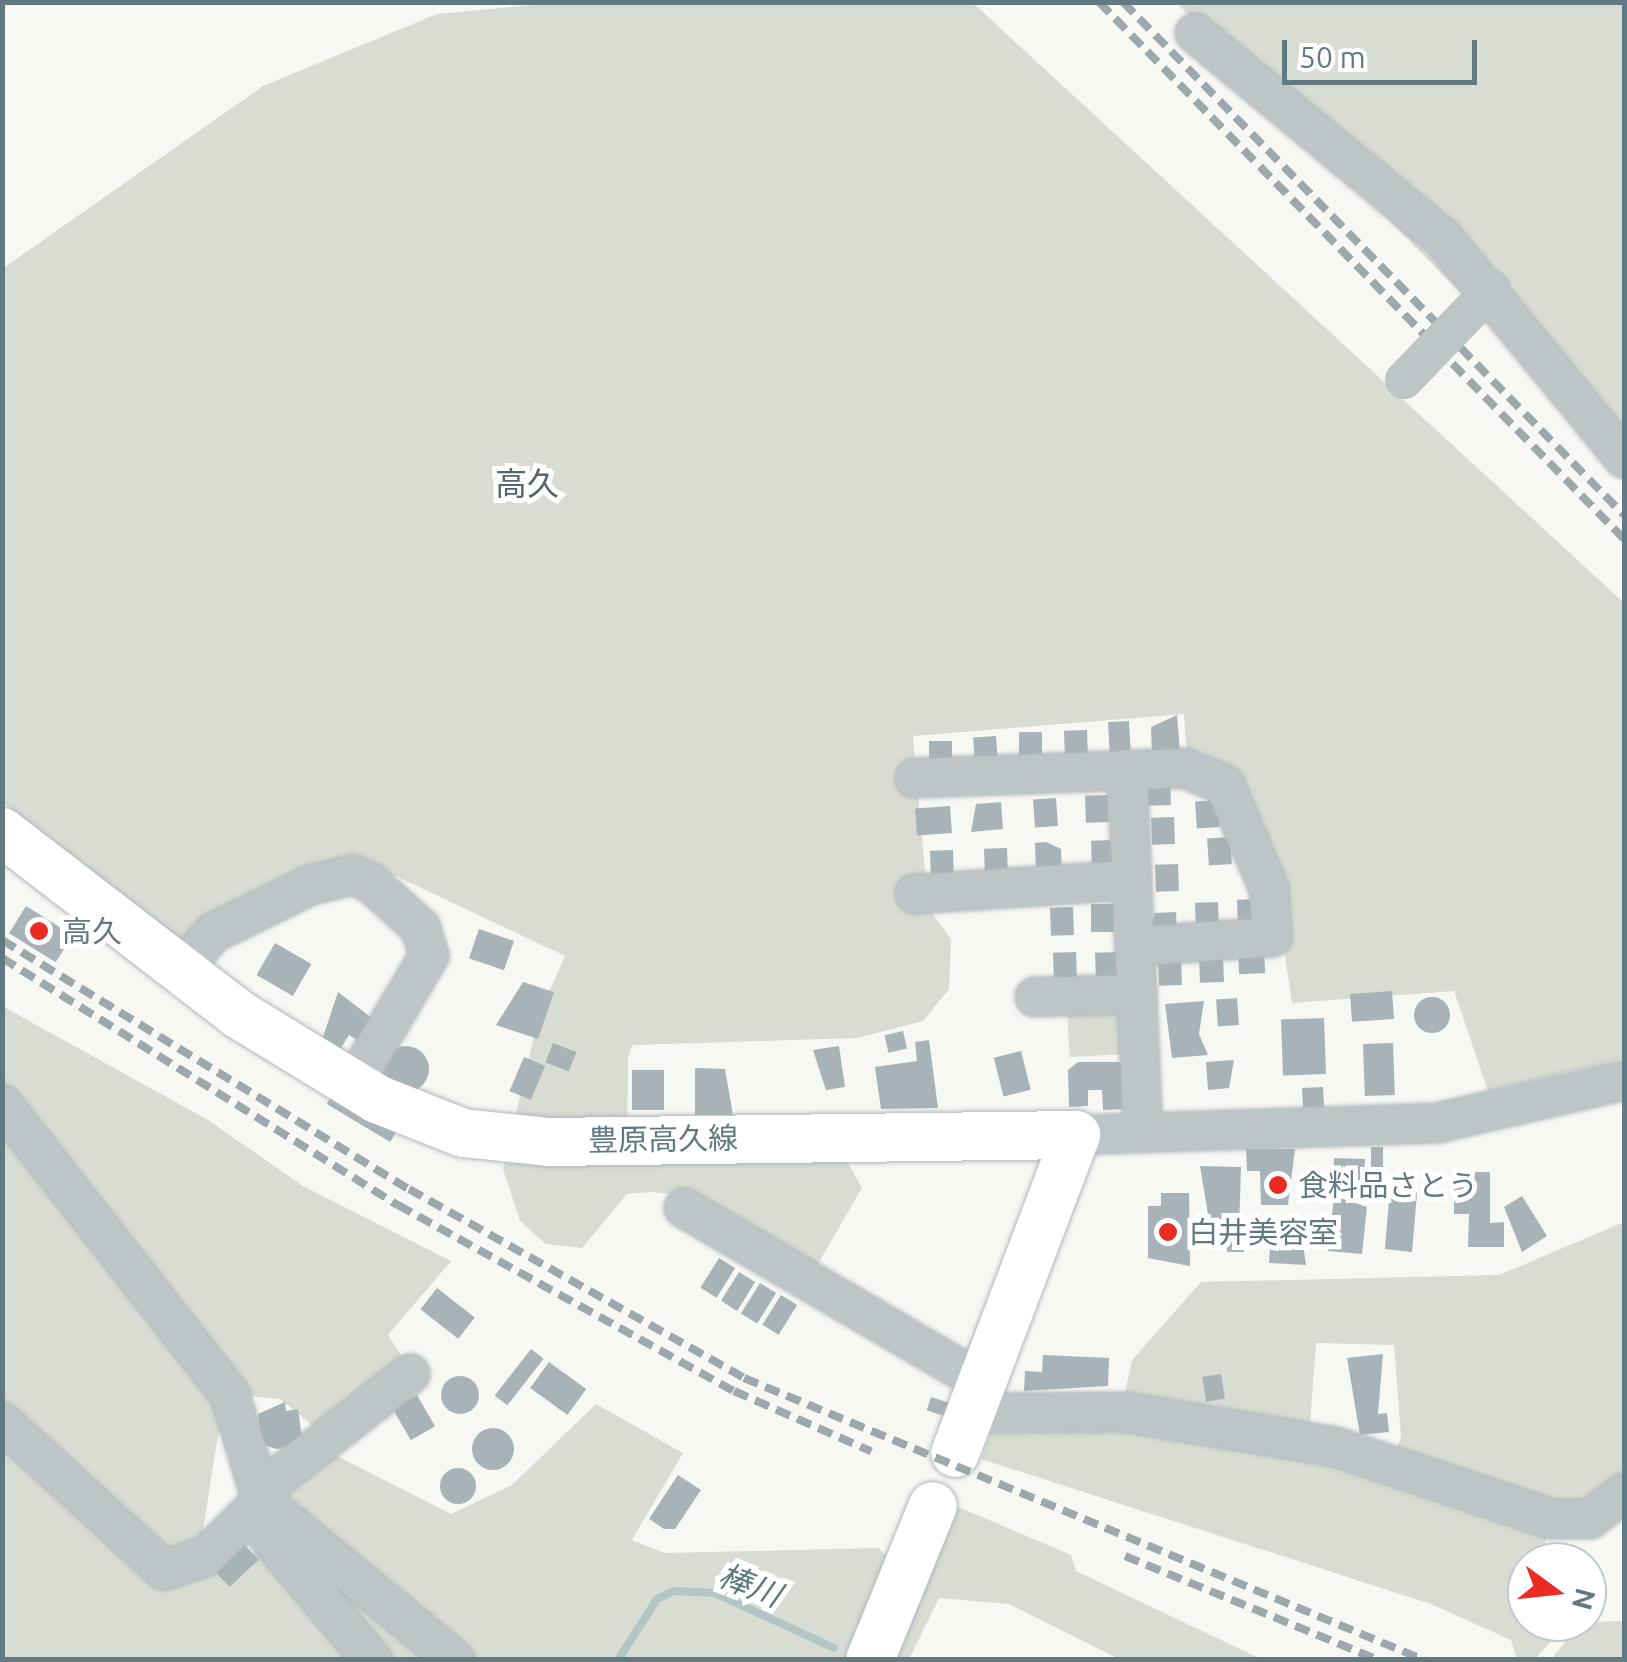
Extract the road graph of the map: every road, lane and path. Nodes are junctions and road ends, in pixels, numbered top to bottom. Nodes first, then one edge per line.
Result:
1 (1194, 32) dead end
2 (1492, 289) junction
3 (1404, 380) dead end
4 (1624, 458) edge
5 (1127, 768) junction
6 (916, 778) dead end
7 (2, 832) edge
8 (1132, 880) junction
9 (915, 894) dead end
10 (1156, 945) dead end
11 (179, 972) junction
12 (1137, 994) junction
13 (1035, 997) dead end
14 (1624, 1080) edge
15 (352, 1086) junction
16 (2, 1104) edge
17 (1143, 1133) junction
18 (1076, 1134) junction
19 (684, 1208) dead end
20 (410, 1374) dead end
21 (971, 1417) junction
22 (2, 1422) edge
23 (1624, 1492) edge
24 (256, 1502) junction
25 (933, 1506) dead end
26 (372, 1660) edge
27 (455, 1660) edge
28 (870, 1660) edge

1 - 2 street
2 - 3 street, bridge
2 - 4 street
5 - 6 street
5 - 8 street
5 - 10 street
7 - 11 main road, 豊原高久線
8 - 9 street
8 - 12 street
11 - 15 main road, 豊原高久線
11 - 15 street
12 - 13 street
12 - 17 street
14 - 17 street
15 - 18 main road, 豊原高久線
16 - 24 street
17 - 18 street
18 - 21 main road
19 - 21 street
20 - 24 street
21 - 23 street
22 - 24 street
24 - 26 street
24 - 27 street
25 - 28 main road

